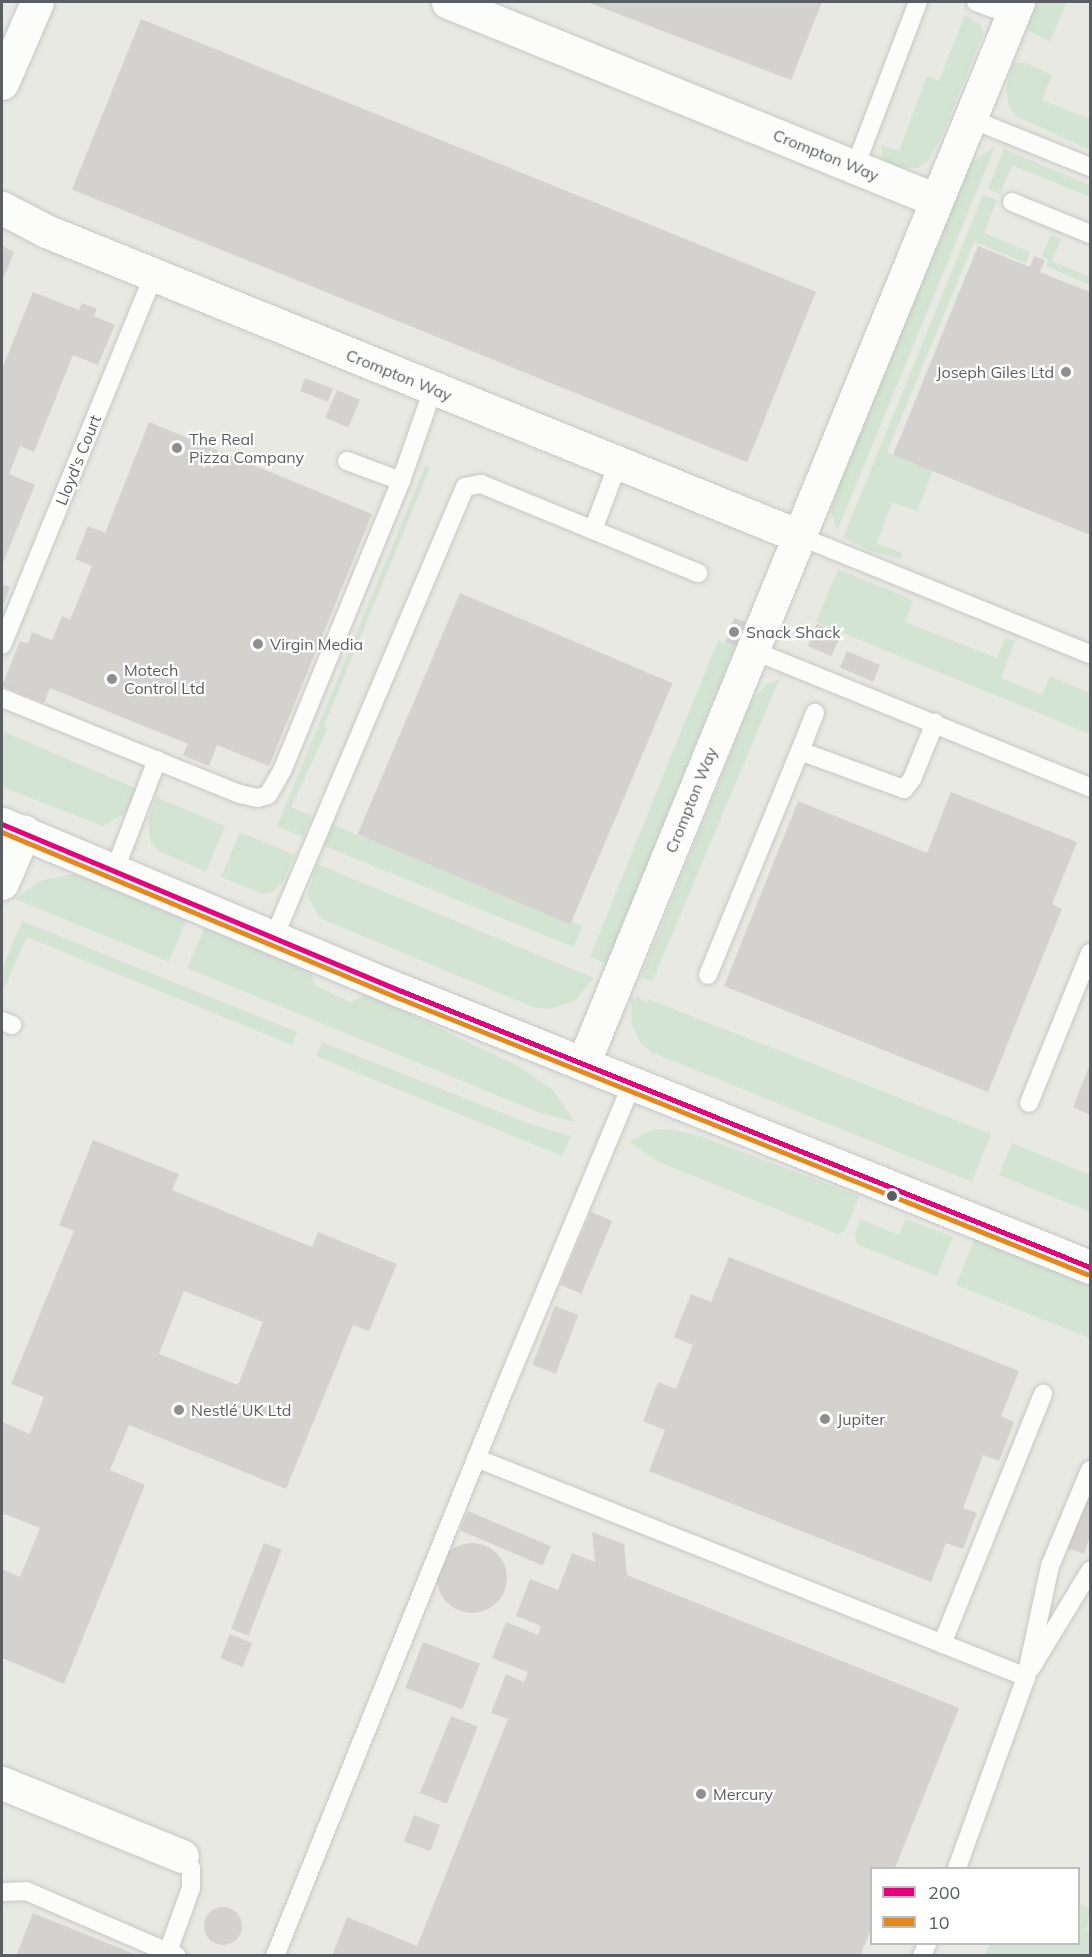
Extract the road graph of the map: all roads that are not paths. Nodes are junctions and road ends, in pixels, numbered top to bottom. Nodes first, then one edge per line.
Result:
1 (37, 2) edge
2 (448, 2) edge
3 (918, 2) edge
4 (976, 2) edge
5 (1015, 8) edge
6 (2, 83) edge
7 (971, 119) junction
8 (855, 167) junction
9 (1090, 167) edge
10 (936, 200) junction
11 (1012, 202) dead end
12 (2, 208) edge
13 (1090, 234) edge
14 (153, 275) junction
15 (433, 389) junction
16 (347, 461) dead end
17 (618, 464) junction
18 (400, 481) junction
19 (593, 530) junction
20 (799, 536) junction
21 (698, 573) dead end
22 (2, 645) edge
23 (752, 650) junction
24 (1090, 654) edge
25 (2, 698) edge
26 (815, 713) dead end
27 (935, 723) junction
28 (800, 751) junction
29 (157, 760) junction
30 (1090, 787) edge
31 (13, 828) edge
32 (114, 872) junction
33 (2, 883) edge
34 (274, 937) junction
35 (1090, 953) edge
36 (708, 975) dead end
37 (583, 1064) junction
38 (633, 1084) junction
39 (1029, 1103) dead end
40 (1090, 1267) edge
41 (1043, 1394) dead end
42 (476, 1458) junction
43 (1090, 1470) edge
44 (1090, 1571) edge
45 (942, 1644) junction
46 (1026, 1677) junction
47 (2, 1783) edge
48 (182, 1856) joint
49 (958, 1867) edge
50 (2, 1892) edge
51 (173, 1953) edge
52 (275, 1956) edge

1 - 6 street
2 - 8 street, Crompton Way
3 - 8 lane
4 - 5 lane
5 - 7 street, Crompton Way
7 - 9 lane
7 - 10 street, Crompton Way
8 - 10 street, Crompton Way
10 - 20 street, Crompton Way
11 - 13 lane
12 - 14 street, Crompton Way
14 - 15 street, Crompton Way
14 - 22 lane, Lloyd's Court
15 - 17 street, Crompton Way
15 - 18 lane
16 - 18 lane
17 - 19 lane
17 - 20 street, Crompton Way
18 - 29 lane
19 - 21 lane
19 - 34 lane
20 - 23 street, Crompton Way
20 - 24 lane
23 - 27 lane
23 - 37 street, Crompton Way
25 - 29 lane
26 - 28 lane
27 - 28 lane
27 - 30 lane
28 - 36 lane
29 - 32 lane
31 - 32 street
31 - 33 street
32 - 34 street
34 - 37 street
35 - 39 lane
37 - 38 street
38 - 40 street
38 - 42 lane
41 - 45 lane
42 - 45 lane
42 - 52 lane
43 - 46 lane
44 - 46 lane
45 - 46 lane
46 - 49 lane
47 - 48 street
48 - 51 lane
50 - 51 lane

